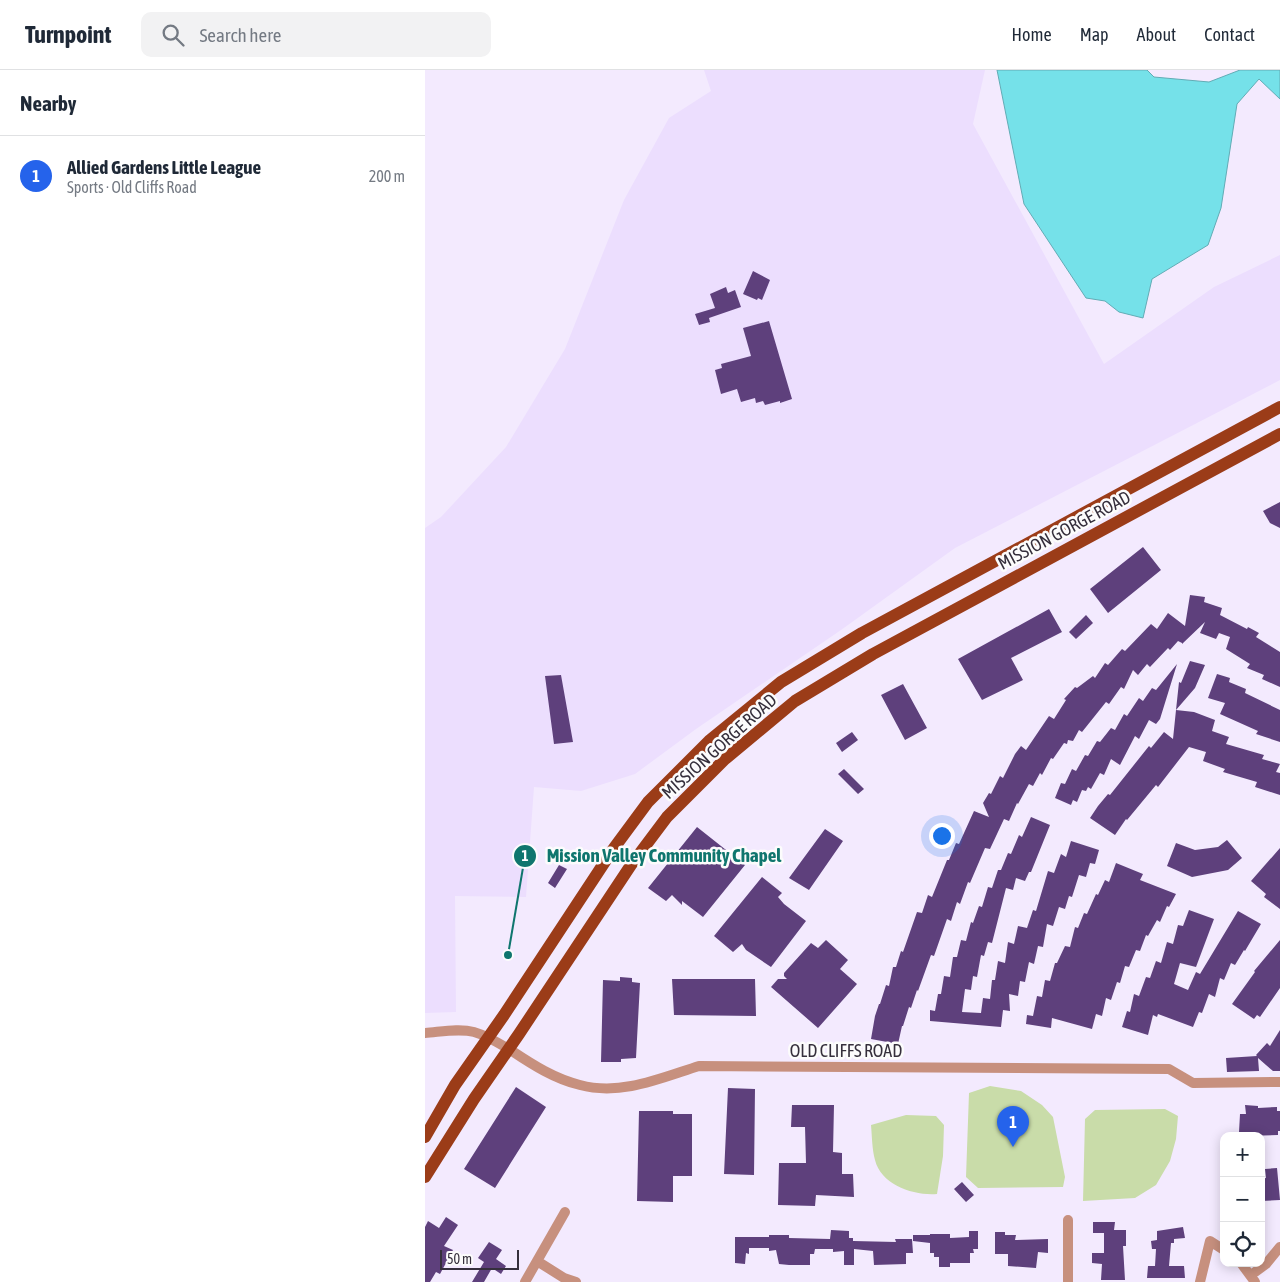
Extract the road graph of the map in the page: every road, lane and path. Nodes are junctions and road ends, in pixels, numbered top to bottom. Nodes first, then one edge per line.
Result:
1 (1280, 407) edge
2 (1280, 434) edge
3 (425, 1034) edge
4 (488, 1037) junction
5 (509, 1050) junction
6 (1280, 1082) edge
7 (425, 1137) edge
8 (425, 1177) edge
9 (565, 1212) dead end
10 (1068, 1220) dead end
11 (1220, 1247) edge
12 (1280, 1247) edge
13 (537, 1261) junction
14 (1244, 1267) edge
15 (1253, 1279) edge
16 (525, 1282) edge
17 (576, 1282) edge
18 (1068, 1282) edge
19 (1200, 1282) edge

1 - 4 main road, MISSION GORGE ROAD
2 - 5 main road, MISSION GORGE ROAD
3 - 4 street, OLD CLIFFS ROAD
4 - 5 street, OLD CLIFFS ROAD
4 - 7 main road, MISSION GORGE ROAD
5 - 6 street, OLD CLIFFS ROAD
5 - 8 main road, MISSION GORGE ROAD
9 - 13 street
10 - 18 street
11 - 19 street
12 - 15 street
13 - 16 street
13 - 17 street
14 - 15 street

